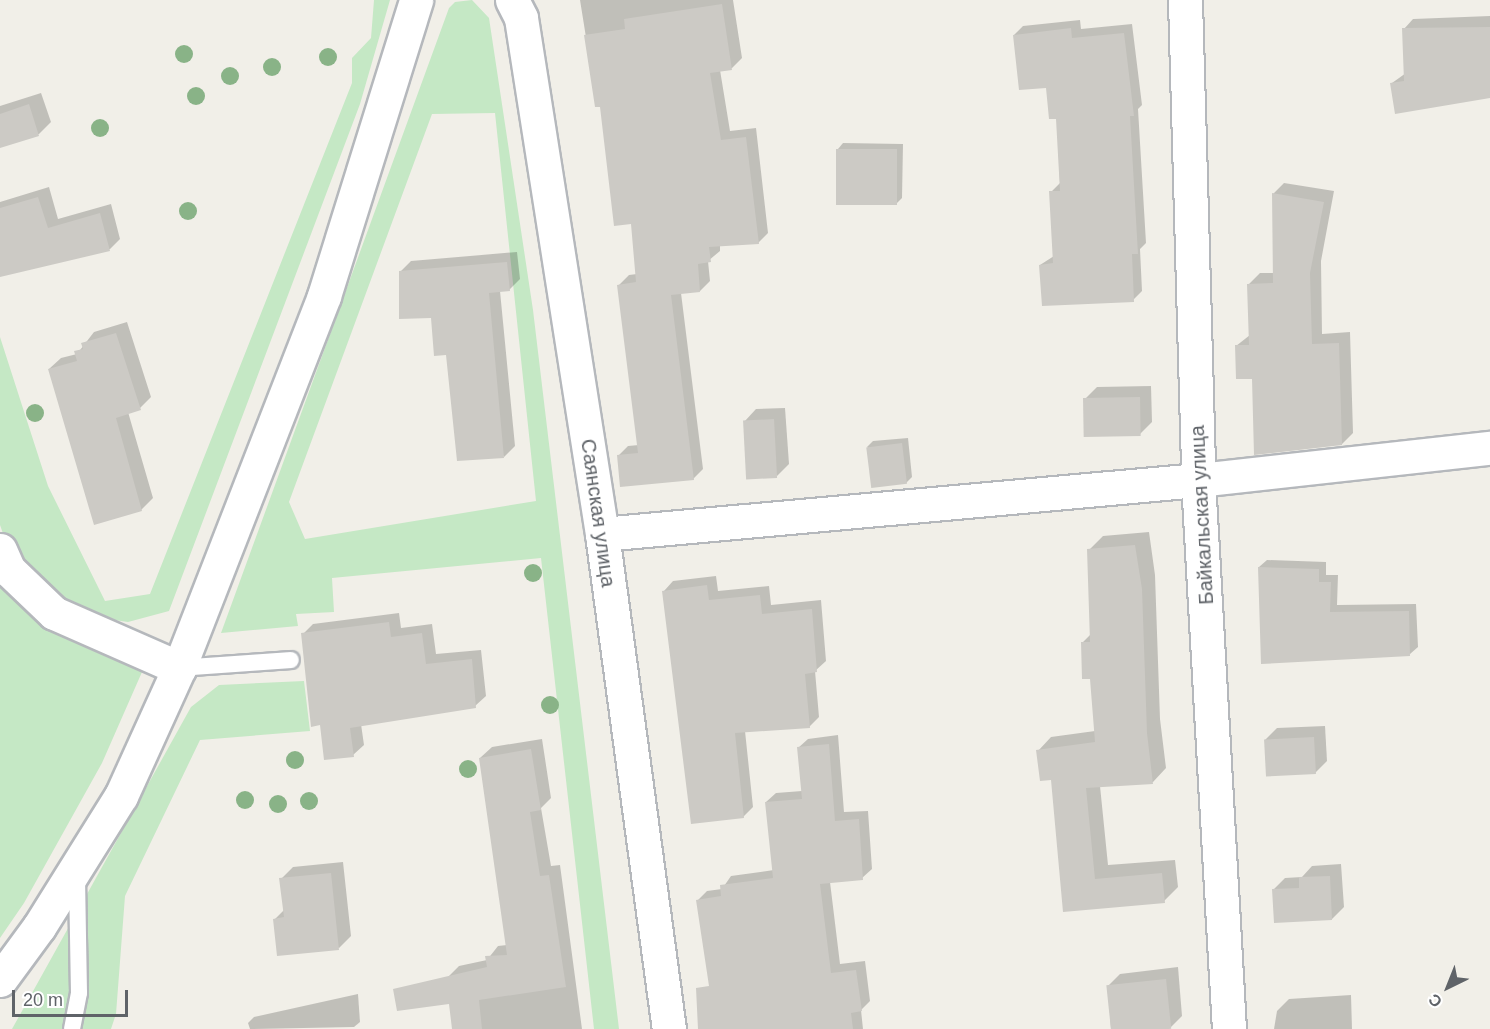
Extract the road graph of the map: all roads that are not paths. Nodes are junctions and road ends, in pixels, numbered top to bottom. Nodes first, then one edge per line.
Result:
1 (416, 0) edge
2 (512, 0) edge
3 (1185, 0) edge
4 (1490, 448) edge
5 (1198, 480) junction
6 (602, 534) junction
7 (0, 550) edge
8 (291, 660) dead end
9 (179, 668) junction
10 (77, 866) junction
11 (0, 980) edge
12 (72, 1029) edge
13 (669, 1029) edge
14 (1229, 1029) edge

1 - 9 street
2 - 6 street, Саянская улица
3 - 5 street, Байкальская улица
4 - 5 street
5 - 6 street
5 - 14 street, Байкальская улица
6 - 13 street, Саянская улица
7 - 9 street
8 - 9 lane
9 - 10 street
10 - 11 street
10 - 12 lane

